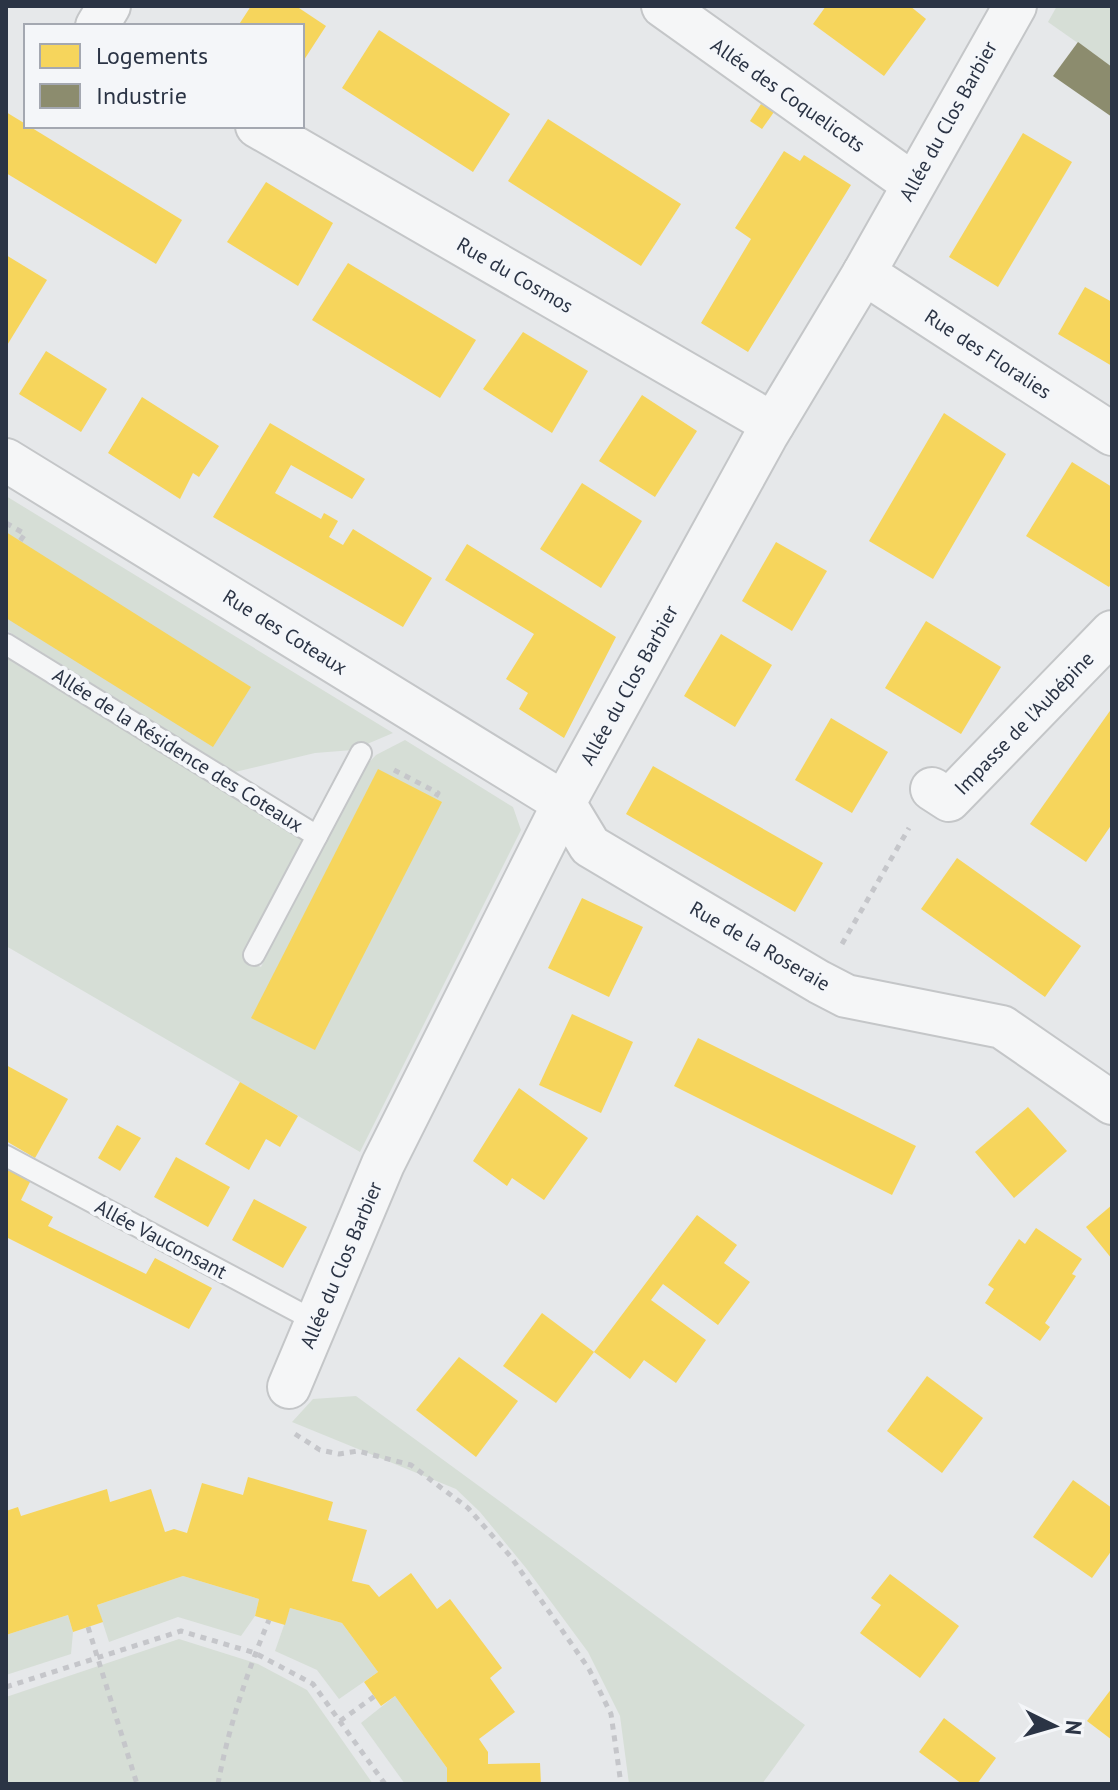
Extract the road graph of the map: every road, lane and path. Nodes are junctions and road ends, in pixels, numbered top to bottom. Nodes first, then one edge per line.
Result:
1 (109, 6) edge
2 (663, 6) edge
3 (1015, 6) edge
4 (98, 24) edge
5 (260, 128) edge
6 (913, 184) junction
7 (864, 273) junction
8 (773, 424) junction
9 (1112, 434) edge
10 (6, 460) edge
11 (6, 523) edge
12 (20, 541) dead end
13 (1112, 632) edge
14 (6, 644) edge
15 (361, 753) joint
16 (932, 789) joint
17 (435, 798) dead end
18 (564, 803) junction
19 (317, 836) junction
20 (254, 955) dead end
21 (819, 982) junction
22 (1112, 1103) edge
23 (6, 1156) edge
24 (317, 1322) junction
25 (289, 1387) dead end
26 (286, 1429) dead end
27 (269, 1620) dead end
28 (88, 1627) dead end
29 (255, 1653) junction
30 (95, 1657) junction
31 (6, 1687) edge
32 (375, 1696) dead end
33 (340, 1721) junction
34 (137, 1784) edge
35 (218, 1784) edge
36 (385, 1784) edge
37 (621, 1784) edge

1 - 4 street
2 - 6 street, Allée des Coquelicots
3 - 6 street, Allée du Clos Barbier
5 - 8 street, Rue du Cosmos
6 - 7 street, Allée du Clos Barbier
7 - 8 street, Allée du Clos Barbier
7 - 9 street, Rue des Floralies
8 - 18 street, Allée du Clos Barbier
10 - 18 street, Rue des Coteaux
11 - 12 path
13 - 16 street, Impasse de l'Aubépine
14 - 19 lane, Allée de la Résidence des Coteaux
15 - 17 path
15 - 19 lane
16 - 21 path
18 - 21 street, Rue de la Roseraie
18 - 24 street, Allée du Clos Barbier
19 - 20 lane, Allée de la Résidence des Coteaux
21 - 22 street, Rue de la Roseraie
23 - 24 lane, Allée Vauconsant
24 - 25 street, Allée du Clos Barbier
26 - 37 path
27 - 29 path
28 - 30 path
29 - 30 path
29 - 33 path
29 - 35 path
30 - 31 path
30 - 34 path
32 - 33 path
33 - 36 path

